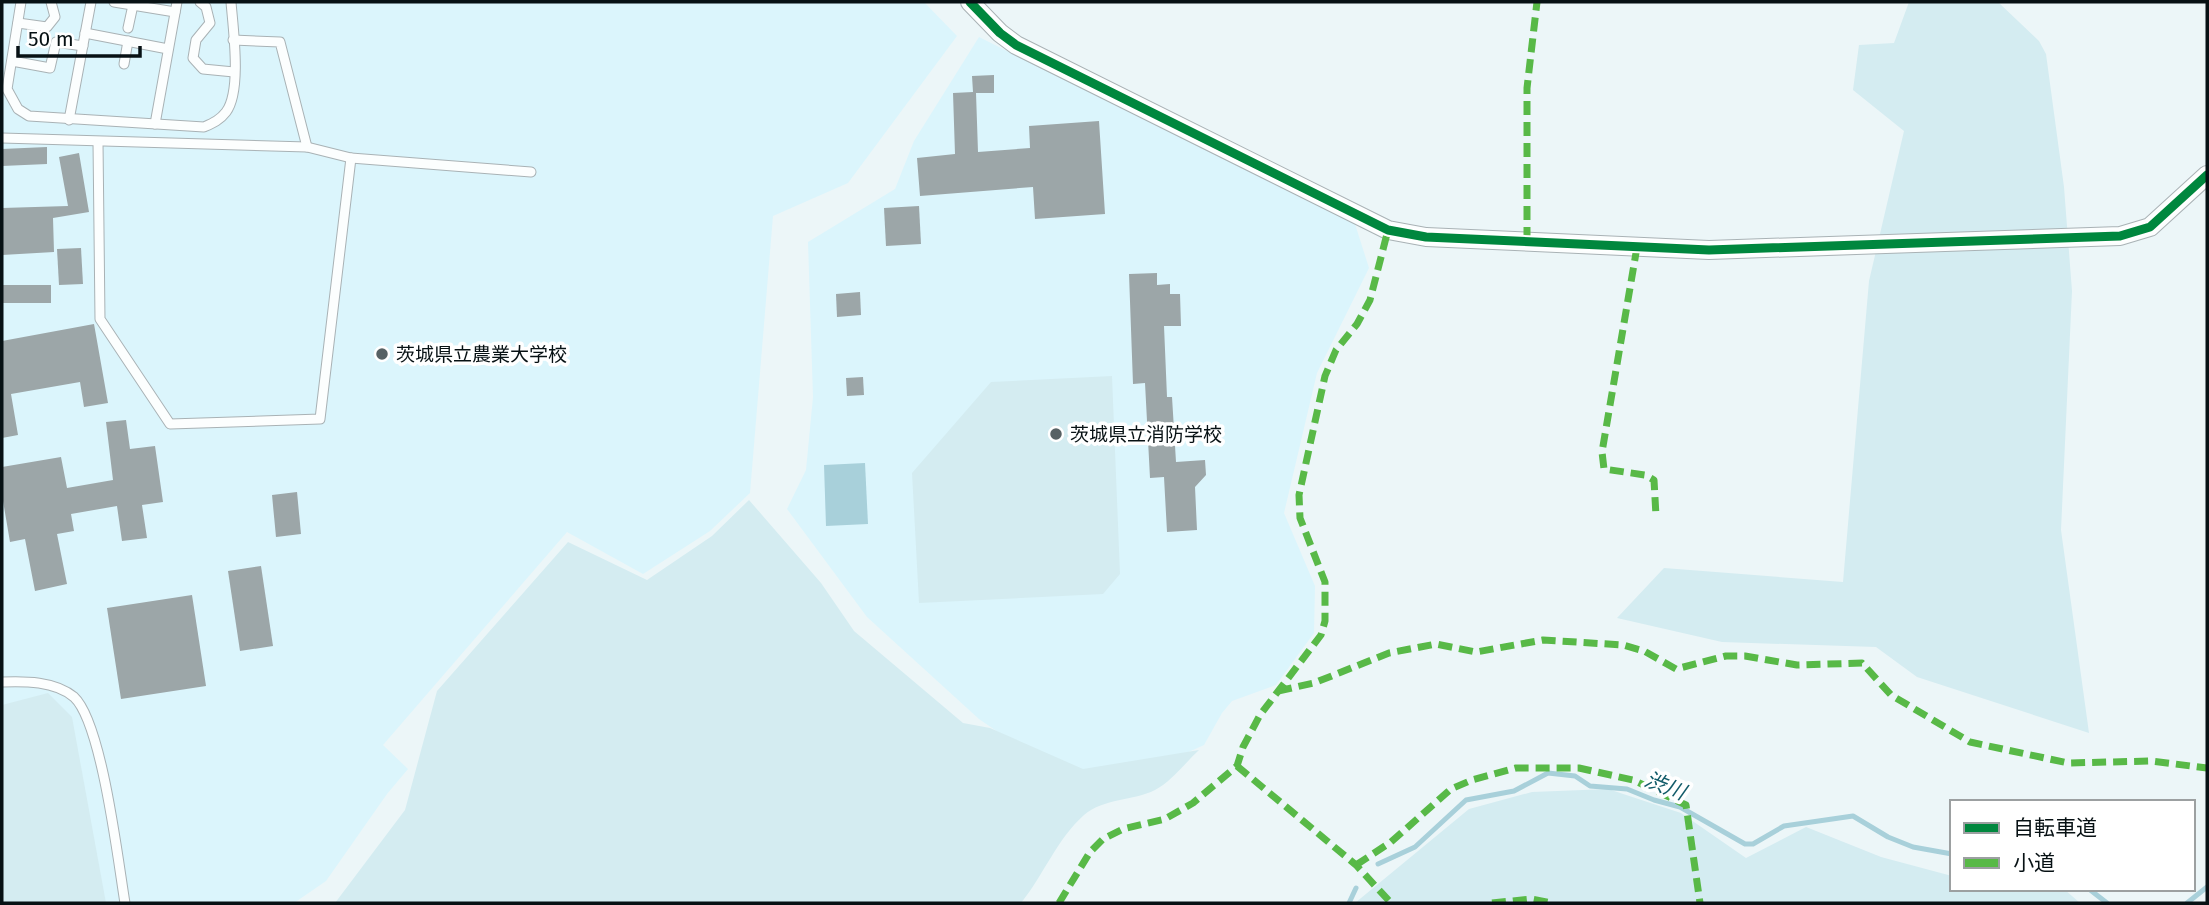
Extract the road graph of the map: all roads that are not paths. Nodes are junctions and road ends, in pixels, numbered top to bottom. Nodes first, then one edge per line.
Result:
1 (21, 2) edge
2 (51, 2) edge
3 (91, 2) edge
4 (114, 2) edge
5 (177, 2) edge
6 (200, 2) edge
7 (231, 2) edge
8 (970, 2) edge
9 (133, 5) junction
10 (175, 12) junction
11 (18, 23) junction
12 (128, 28) dead end
13 (85, 33) junction
14 (233, 40) junction
15 (128, 41) junction
16 (83, 46) junction
17 (168, 49) junction
18 (12, 61) junction
19 (124, 64) dead end
20 (234, 72) junction
21 (69, 120) junction
22 (155, 124) junction
23 (2, 138) edge
24 (97, 142) junction
25 (307, 147) junction
26 (351, 158) junction
27 (531, 172) dead end
28 (2207, 175) edge
29 (2, 682) edge
30 (124, 903) edge

1 - 11 lane
2 - 11 lane
3 - 13 lane
4 - 9 lane
5 - 10 lane
6 - 20 lane
7 - 14 lane
8 - 28 street
9 - 10 lane
9 - 12 lane
10 - 17 lane
11 - 18 lane
13 - 15 lane
13 - 16 lane
14 - 20 lane
14 - 25 lane
15 - 17 lane
15 - 19 lane
16 - 18 lane
16 - 21 lane
17 - 22 lane
18 - 21 lane
20 - 22 lane
21 - 22 lane
23 - 24 lane
24 - 25 lane
24 - 26 lane
25 - 26 lane
26 - 27 lane
29 - 30 lane

